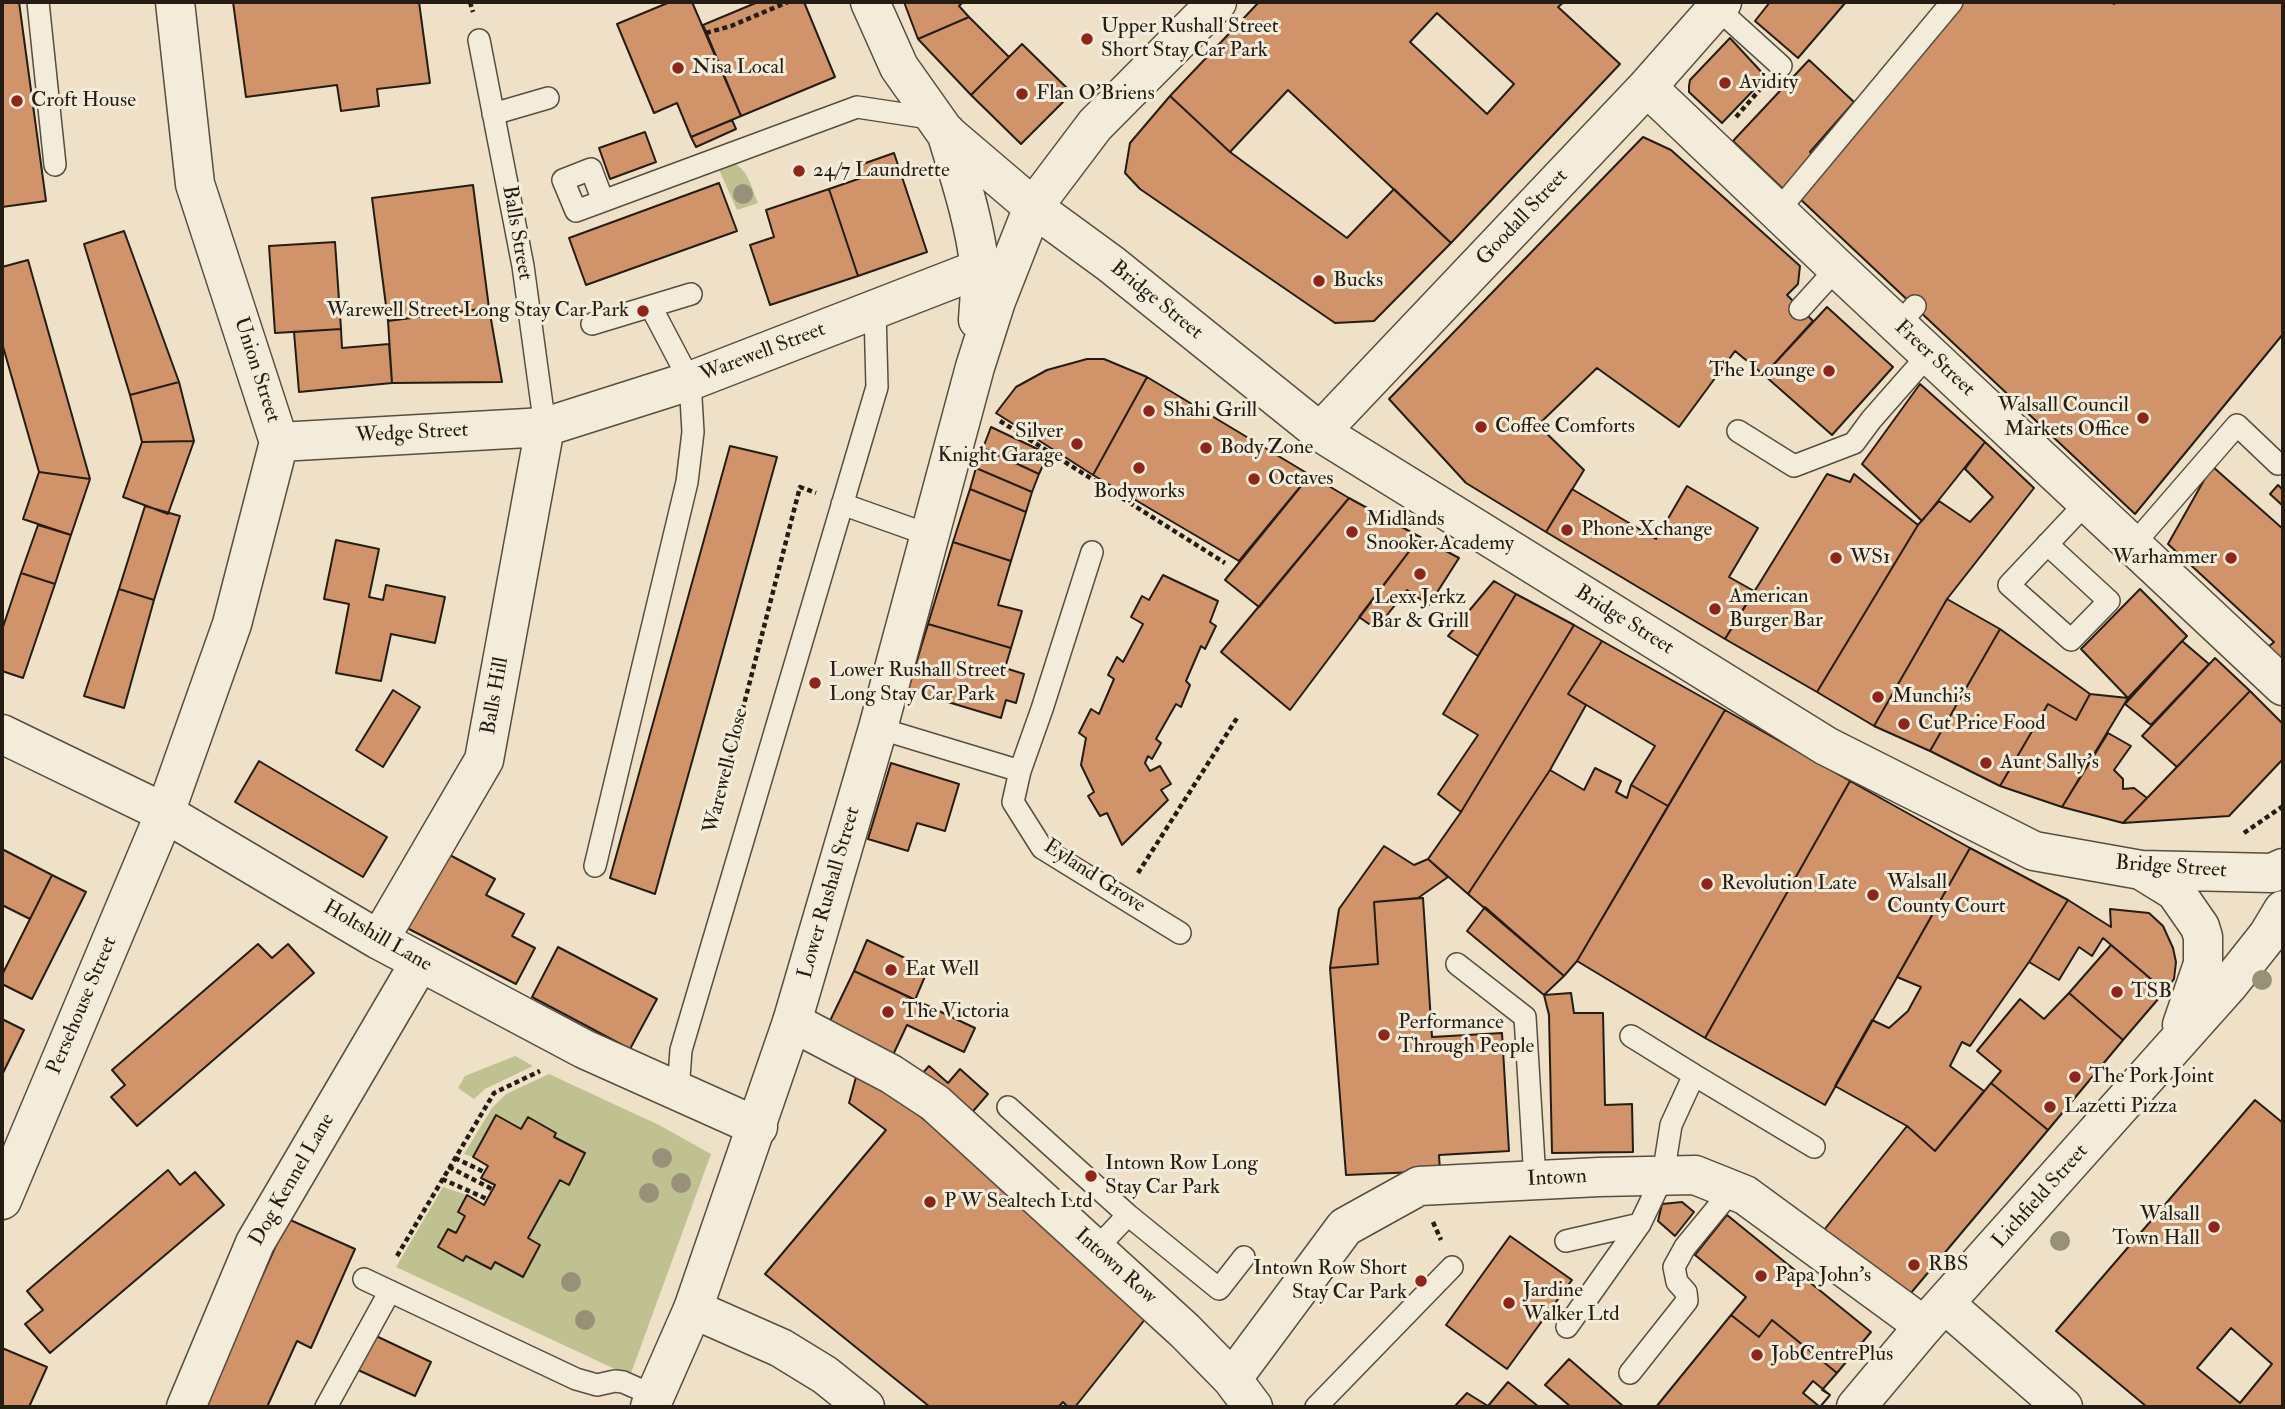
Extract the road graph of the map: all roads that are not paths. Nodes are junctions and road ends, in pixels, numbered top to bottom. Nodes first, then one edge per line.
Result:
1 (38, 2) edge
2 (175, 2) edge
3 (870, 2) edge
4 (1952, 2) edge
5 (1720, 5) edge
6 (1203, 7) edge
7 (479, 40) dead end
8 (1781, 66) dead end
9 (1647, 87) junction
10 (548, 99) dead end
11 (493, 114) junction
12 (941, 125) junction
13 (55, 165) dead end
14 (603, 201) dead end
15 (1032, 207) junction
16 (1777, 212) junction
17 (1837, 268) junction
18 (980, 274) junction
19 (691, 294) dead end
20 (651, 307) junction
21 (1800, 309) dead end
22 (875, 310) junction
23 (592, 324) dead end
24 (1929, 354) junction
25 (690, 381) junction
26 (971, 384) junction
27 (545, 427) junction
28 (1738, 431) dead end
29 (1320, 432) junction
30 (279, 442) junction
31 (2278, 464) dead end
32 (2087, 502) junction
33 (842, 504) junction
34 (929, 535) junction
35 (2047, 544) junction
36 (2133, 545) junction
37 (1092, 552) dead end
38 (2283, 686) edge
39 (878, 728) junction
40 (2, 734) edge
41 (1020, 771) junction
42 (165, 813) junction
43 (595, 866) dead end
44 (2283, 868) edge
45 (2141, 870) junction
46 (2283, 910) edge
47 (1180, 933) dead end
48 (379, 940) junction
49 (420, 962) junction
50 (1457, 964) dead end
51 (792, 1022) junction
52 (1632, 1036) dead end
53 (2171, 1051) junction
54 (1694, 1075) junction
55 (678, 1091) junction
56 (1008, 1107) dead end
57 (758, 1126) junction
58 (1814, 1147) dead end
59 (1663, 1176) junction
60 (1535, 1180) junction
61 (1732, 1190) junction
62 (2, 1200) edge
63 (1128, 1216) junction
64 (1640, 1224) junction
65 (1566, 1241) dead end
66 (1095, 1250) junction
67 (1244, 1257) dead end
68 (1452, 1267) dead end
69 (364, 1279) dead end
70 (390, 1291) junction
71 (694, 1309) junction
72 (1934, 1315) junction
73 (1567, 1326) dead end
74 (1630, 1373) dead end
75 (1242, 1393) edge
76 (652, 1401) edge
77 (186, 1407) edge
78 (326, 1407) edge
79 (865, 1407) edge
80 (1316, 1407) edge
81 (1856, 1407) edge
82 (2063, 1407) edge

1 - 13 lane
2 - 30 street, Union Street
3 - 12 street
4 - 16 lane
5 - 8 lane
5 - 9 street, Goodall Street
6 - 15 street, Lower Rushall Street
7 - 11 lane, Balls Street
9 - 16 street, Freer Street
9 - 29 street, Goodall Street
10 - 11 lane
11 - 27 lane, Balls Street
12 - 14 lane
12 - 15 street, Bridge Street
12 - 18 street, Lower Rushall Street
15 - 26 street, Lower Rushall Street
15 - 29 street, Bridge Street
16 - 17 street, Freer Street
17 - 21 lane
17 - 24 street, Freer Street
18 - 22 street, Warewell Street
18 - 26 street, Lower Rushall Street
19 - 20 lane
20 - 23 lane
20 - 25 lane
22 - 25 street, Warewell Street
22 - 33 lane
24 - 28 lane
24 - 32 street, Freer Street
25 - 27 street, Warewell Street
25 - 43 lane
26 - 34 street, Lower Rushall Street
27 - 30 street, Wedge Street
27 - 48 street, Balls Hill
29 - 45 street, Bridge Street
30 - 42 street, Union Street
31 - 36 lane
32 - 35 lane
32 - 36 street, Freer Street
33 - 34 lane
33 - 55 lane
34 - 39 street, Lower Rushall Street
35 - 35 lane
36 - 38 street, Freer Street
37 - 41 lane, Eyland Grove
39 - 41 lane
39 - 51 street, Lower Rushall Street
40 - 42 street, Holtshill Lane
41 - 47 lane, Eyland Grove
42 - 48 street, Holtshill Lane
42 - 62 street, Persehouse Street
44 - 45 street, Bridge Street
45 - 53 street, Lichfield Street
46 - 53 street, Lichfield Street
48 - 49 street, Holtshill Lane
49 - 55 street, Holtshill Lane
49 - 77 street, Dog Kennel Lane
50 - 60 lane
51 - 57 street, Lower Rushall Street
51 - 66 street, Intown Row
52 - 54 lane
53 - 72 street, Lichfield Street
54 - 58 lane
54 - 59 lane
55 - 57 street, Holtshill Lane
56 - 63 lane
57 - 71 street, Lower Rushall Street
59 - 60 street, Intown
59 - 61 street, Intown
59 - 64 lane
60 - 75 street, Intown
61 - 72 street, Intown
61 - 74 lane
63 - 66 lane
63 - 67 lane
64 - 65 lane
64 - 73 lane
66 - 75 street, Intown Row
68 - 80 lane
69 - 70 lane
70 - 76 lane
70 - 78 lane
71 - 76 street, Lower Rushall Street
71 - 79 street
72 - 81 street, Lichfield Street
72 - 82 street, Intown

